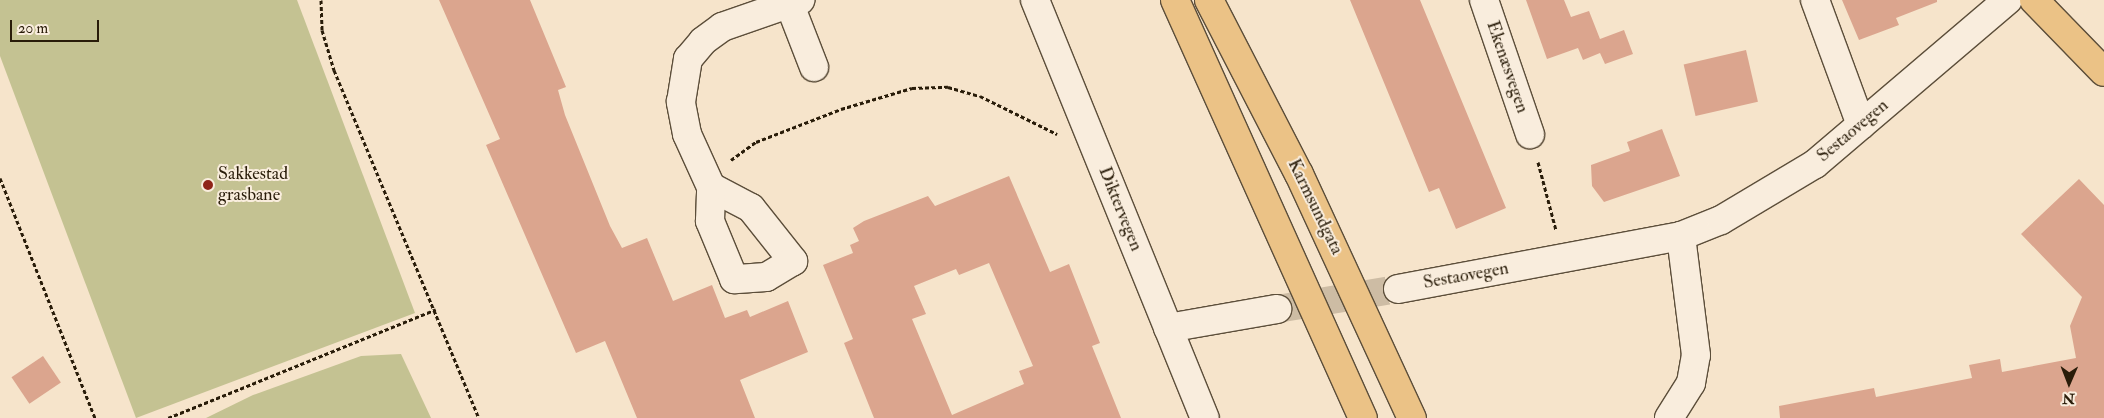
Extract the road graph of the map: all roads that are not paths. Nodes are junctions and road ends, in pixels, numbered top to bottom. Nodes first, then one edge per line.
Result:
1 (1035, 0) edge
2 (1175, 0) edge
3 (1209, 0) edge
4 (1484, 0) edge
5 (1815, 0) edge
6 (2008, 0) edge
7 (2034, 0) edge
8 (792, 1) edge
9 (814, 67) dead end
10 (2104, 72) edge
11 (1861, 125) junction
12 (1530, 134) road end
13 (712, 187) road end
14 (1681, 236) junction
15 (1398, 289) tunnel mouth
16 (1277, 309) tunnel mouth
17 (1168, 328) junction
18 (1204, 418) edge
19 (1363, 418) edge
20 (1412, 418) edge
21 (1669, 418) edge

1 - 17 street, Diktervegen
2 - 19 main road
3 - 20 main road, Karmsundgata
4 - 12 street, Ekenæsvegen
5 - 11 street
6 - 11 street, Sestaovegen
7 - 10 main road
8 - 9 street
8 - 13 street
11 - 14 street, Sestaovegen
14 - 15 street, Sestaovegen
14 - 21 street
16 - 17 street
17 - 18 street, Diktervegen

